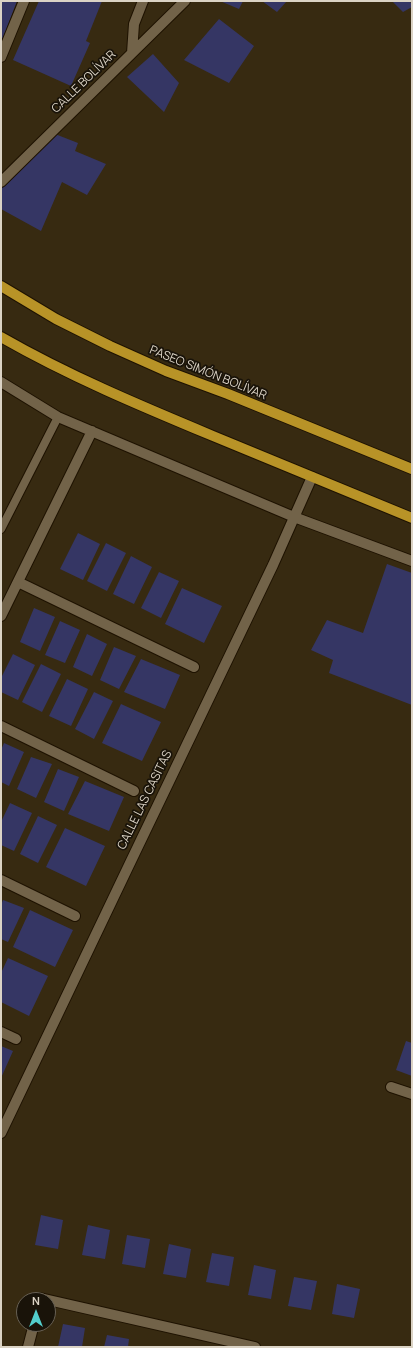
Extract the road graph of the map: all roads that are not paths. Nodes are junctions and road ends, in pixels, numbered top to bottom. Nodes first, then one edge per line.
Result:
1 (24, 1) edge
2 (143, 1) edge
3 (185, 1) edge
4 (132, 53) junction
5 (1, 57) edge
6 (1, 182) edge
7 (1, 286) edge
8 (1, 337) edge
9 (1, 382) edge
10 (58, 417) junction
11 (92, 431) junction
12 (412, 469) edge
13 (312, 477) junction
14 (294, 517) junction
15 (412, 518) edge
16 (1, 529) edge
17 (412, 561) edge
18 (18, 582) junction
19 (1, 616) edge
20 (194, 667) dead end
21 (1, 726) edge
22 (134, 791) dead end
23 (1, 880) edge
24 (75, 916) dead end
25 (1, 1032) edge
26 (16, 1039) dead end
27 (391, 1087) dead end
28 (412, 1094) edge
29 (1, 1133) edge
30 (56, 1302) edge
31 (32, 1332) edge
32 (28, 1347) edge
33 (255, 1347) edge

1 - 5 street
2 - 4 street
3 - 4 street, CALLE BOLÍVAR
4 - 6 street, CALLE BOLÍVAR
7 - 12 main road, PASEO SIMÓN BOLÍVAR
8 - 13 main road
9 - 10 street
10 - 11 street
10 - 16 lane
11 - 14 street
11 - 18 street
13 - 14 street, CALLE LAS CASITAS
13 - 15 main road
14 - 17 street
14 - 29 street, CALLE LAS CASITAS
18 - 19 street
18 - 20 street
21 - 22 street
23 - 24 street
25 - 26 street
27 - 28 street
30 - 33 street
31 - 32 street

